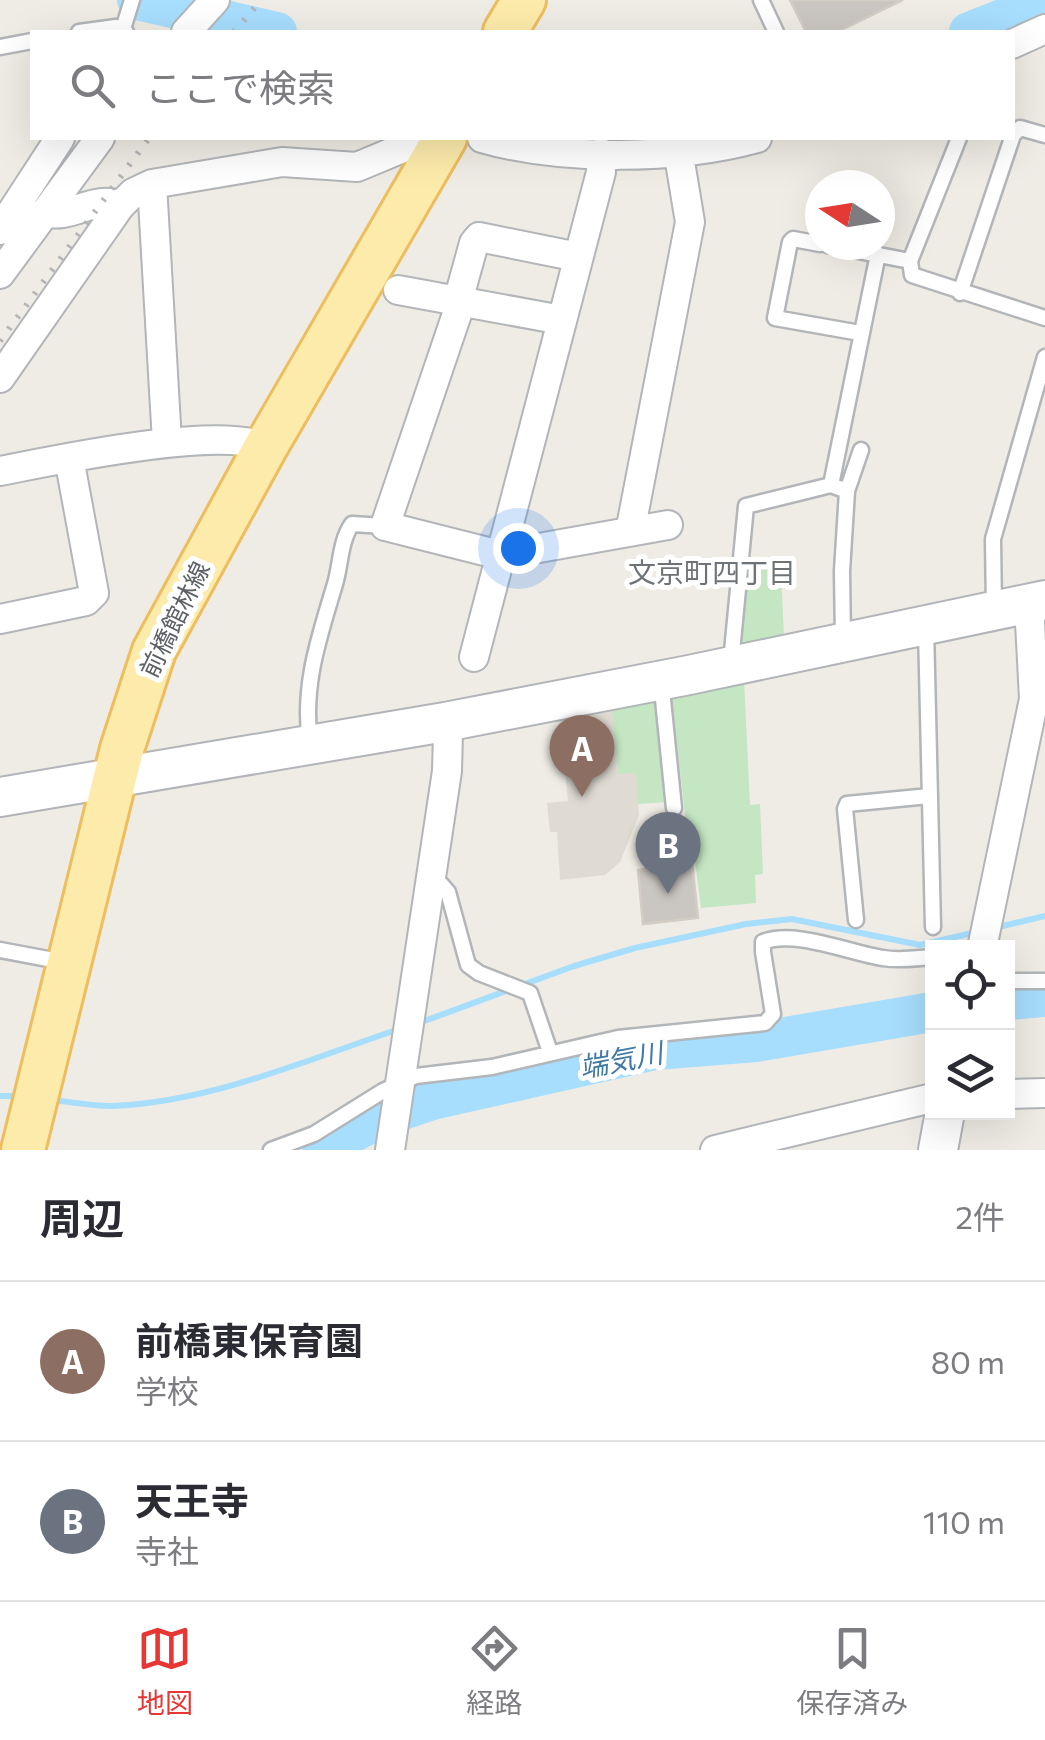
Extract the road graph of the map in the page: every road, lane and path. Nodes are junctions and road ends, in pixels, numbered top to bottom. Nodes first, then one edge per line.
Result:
1 (132, 0) edge
2 (192, 0) edge
3 (215, 0) edge
4 (524, 0) edge
5 (760, 0) edge
6 (125, 28) edge
7 (1045, 29) edge
8 (93, 30) edge
9 (167, 30) edge
10 (188, 30) edge
11 (506, 30) edge
12 (775, 30) edge
13 (30, 41) edge
14 (1015, 43) edge
15 (0, 46) edge
16 (1015, 134) edge
17 (1045, 135) edge
18 (59, 140) edge
19 (98, 140) edge
20 (490, 140) edge
21 (744, 140) edge
22 (958, 140) edge
23 (1011, 140) edge
24 (443, 142) edge
25 (678, 150) junction
26 (602, 153) junction
27 (152, 184) junction
28 (120, 206) junction
29 (18, 226) edge
30 (805, 241) edge
31 (578, 256) junction
32 (895, 258) edge
33 (877, 260) edge
34 (910, 261) junction
35 (0, 274) edge
36 (398, 290) dead end
37 (960, 293) junction
38 (459, 301) junction
39 (1045, 318) edge
40 (562, 320) junction
41 (860, 333) junction
42 (1045, 357) edge
43 (0, 378) edge
44 (167, 442) junction
45 (265, 448) junction
46 (861, 450) dead end
47 (69, 458) junction
48 (0, 471) edge
49 (831, 485) junction
50 (847, 491) junction
51 (668, 525) dead end
52 (385, 526) junction
53 (630, 532) junction
54 (500, 555) junction
55 (1023, 604) edge
56 (0, 619) edge
57 (925, 623) junction
58 (843, 641) junction
59 (474, 657) dead end
60 (730, 666) junction
61 (661, 680) junction
62 (445, 722) junction
63 (310, 746) junction
64 (1035, 749) edge
65 (116, 777) junction
66 (0, 793) edge
67 (930, 796) junction
68 (674, 808) dead end
69 (429, 882) junction
70 (856, 920) dead end
71 (933, 927) dead end
72 (984, 940) edge
73 (0, 950) edge
74 (925, 958) edge
75 (69, 964) junction
76 (1015, 981) edge
77 (1045, 982) edge
78 (550, 1052) junction
79 (401, 1081) junction
80 (1045, 1093) edge
81 (1015, 1094) edge
82 (925, 1100) edge
83 (944, 1120) edge
84 (753, 1146) edge
85 (22, 1150) edge
86 (271, 1150) edge
87 (390, 1150) edge
88 (715, 1150) edge
89 (938, 1150) edge

1 - 6 lane
2 - 9 street
3 - 10 street
4 - 11 main road
5 - 12 lane
6 - 8 lane
7 - 14 street
13 - 15 lane
16 - 17 lane
18 - 29 street
19 - 29 street
20 - 26 street
21 - 25 street
22 - 34 lane
23 - 37 lane
24 - 27 street
24 - 45 main road, 前橋館林線
25 - 26 street
25 - 53 street
26 - 31 street
27 - 28 street
27 - 44 street
28 - 29 street
28 - 43 street
29 - 35 street
30 - 41 lane
31 - 38 street
31 - 40 street
32 - 34 lane
33 - 41 lane
34 - 37 lane
36 - 38 street
37 - 39 lane
38 - 40 street
38 - 52 street
40 - 54 street
41 - 49 lane
42 - 55 lane
44 - 45 street
44 - 47 street
45 - 65 main road, 前橋館林線
46 - 50 lane
47 - 48 street
47 - 56 street
49 - 50 lane
49 - 60 lane
50 - 58 lane
51 - 53 street
52 - 54 street
52 - 63 lane
53 - 54 street
54 - 59 street
55 - 57 street
55 - 64 street
57 - 58 street
57 - 67 lane
58 - 60 street
60 - 61 street
61 - 62 street
61 - 68 lane
62 - 63 street
62 - 69 street
63 - 65 street
64 - 72 street
65 - 66 street
65 - 75 main road, 前橋館林線
67 - 70 lane
67 - 71 lane
69 - 78 lane
69 - 79 street
73 - 75 lane
74 - 78 lane
75 - 85 main road, 前橋館林線
76 - 77 lane
78 - 79 lane
79 - 86 lane
79 - 87 street
80 - 81 street
82 - 84 street
83 - 89 street
84 - 88 street

